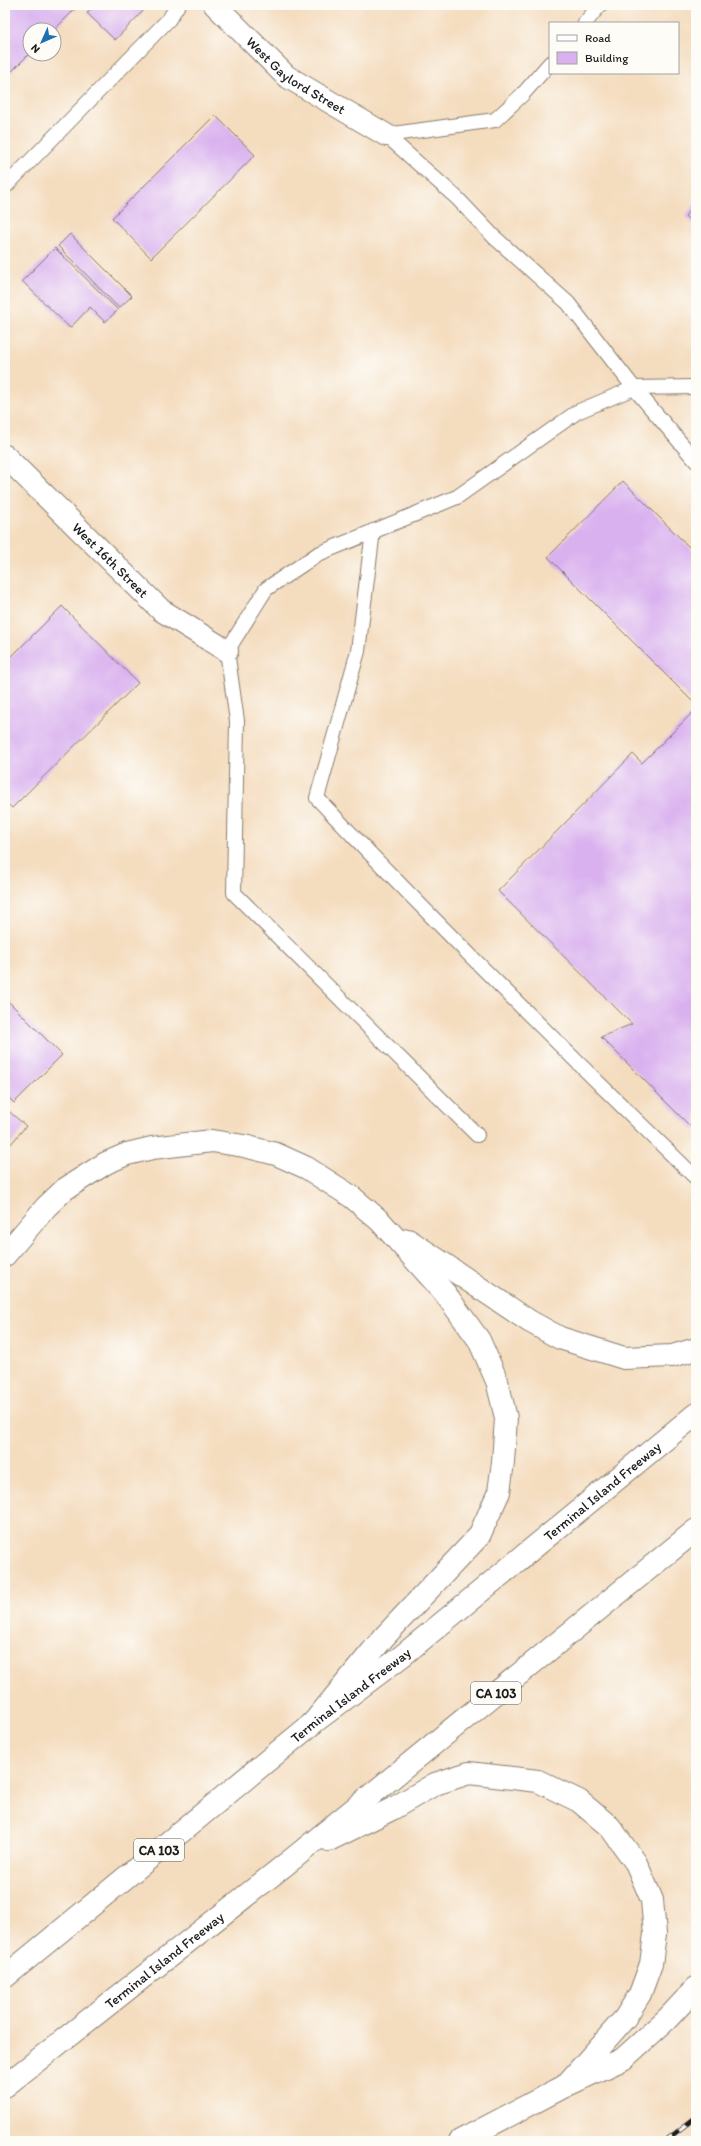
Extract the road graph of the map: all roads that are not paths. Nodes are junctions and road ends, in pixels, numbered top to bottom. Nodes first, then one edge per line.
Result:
1 (178, 5) edge
2 (215, 5) edge
3 (600, 5) edge
4 (586, 22) edge
5 (549, 64) edge
6 (386, 135) junction
7 (5, 187) edge
8 (696, 387) edge
9 (634, 388) junction
10 (5, 456) edge
11 (696, 461) edge
12 (374, 531) junction
13 (227, 651) junction
14 (477, 1135) dead end
15 (696, 1178) edge
16 (380, 1222) junction
17 (5, 1255) edge
18 (696, 1349) edge
19 (696, 1414) edge
20 (696, 1530) edge
21 (312, 1723) junction
22 (295, 1857) junction
23 (5, 1977) edge
24 (696, 1988) edge
25 (5, 2086) edge
26 (565, 2086) junction
27 (460, 2141) edge

1 - 7 lane
2 - 6 main road, West Gaylord Street
3 - 4 lane
5 - 6 lane
6 - 9 lane
8 - 9 lane
9 - 11 lane
9 - 12 lane
10 - 13 main road, West 16th Street
12 - 13 lane
12 - 15 lane
13 - 14 lane
16 - 17 main road
16 - 18 main road
16 - 21 main road
19 - 21 main road, Terminal Island Freeway / CA 103
20 - 22 main road, Terminal Island Freeway / CA 103
21 - 23 main road, Terminal Island Freeway / CA 103
22 - 25 main road, Terminal Island Freeway / CA 103
22 - 26 main road
24 - 26 main road
26 - 27 main road

